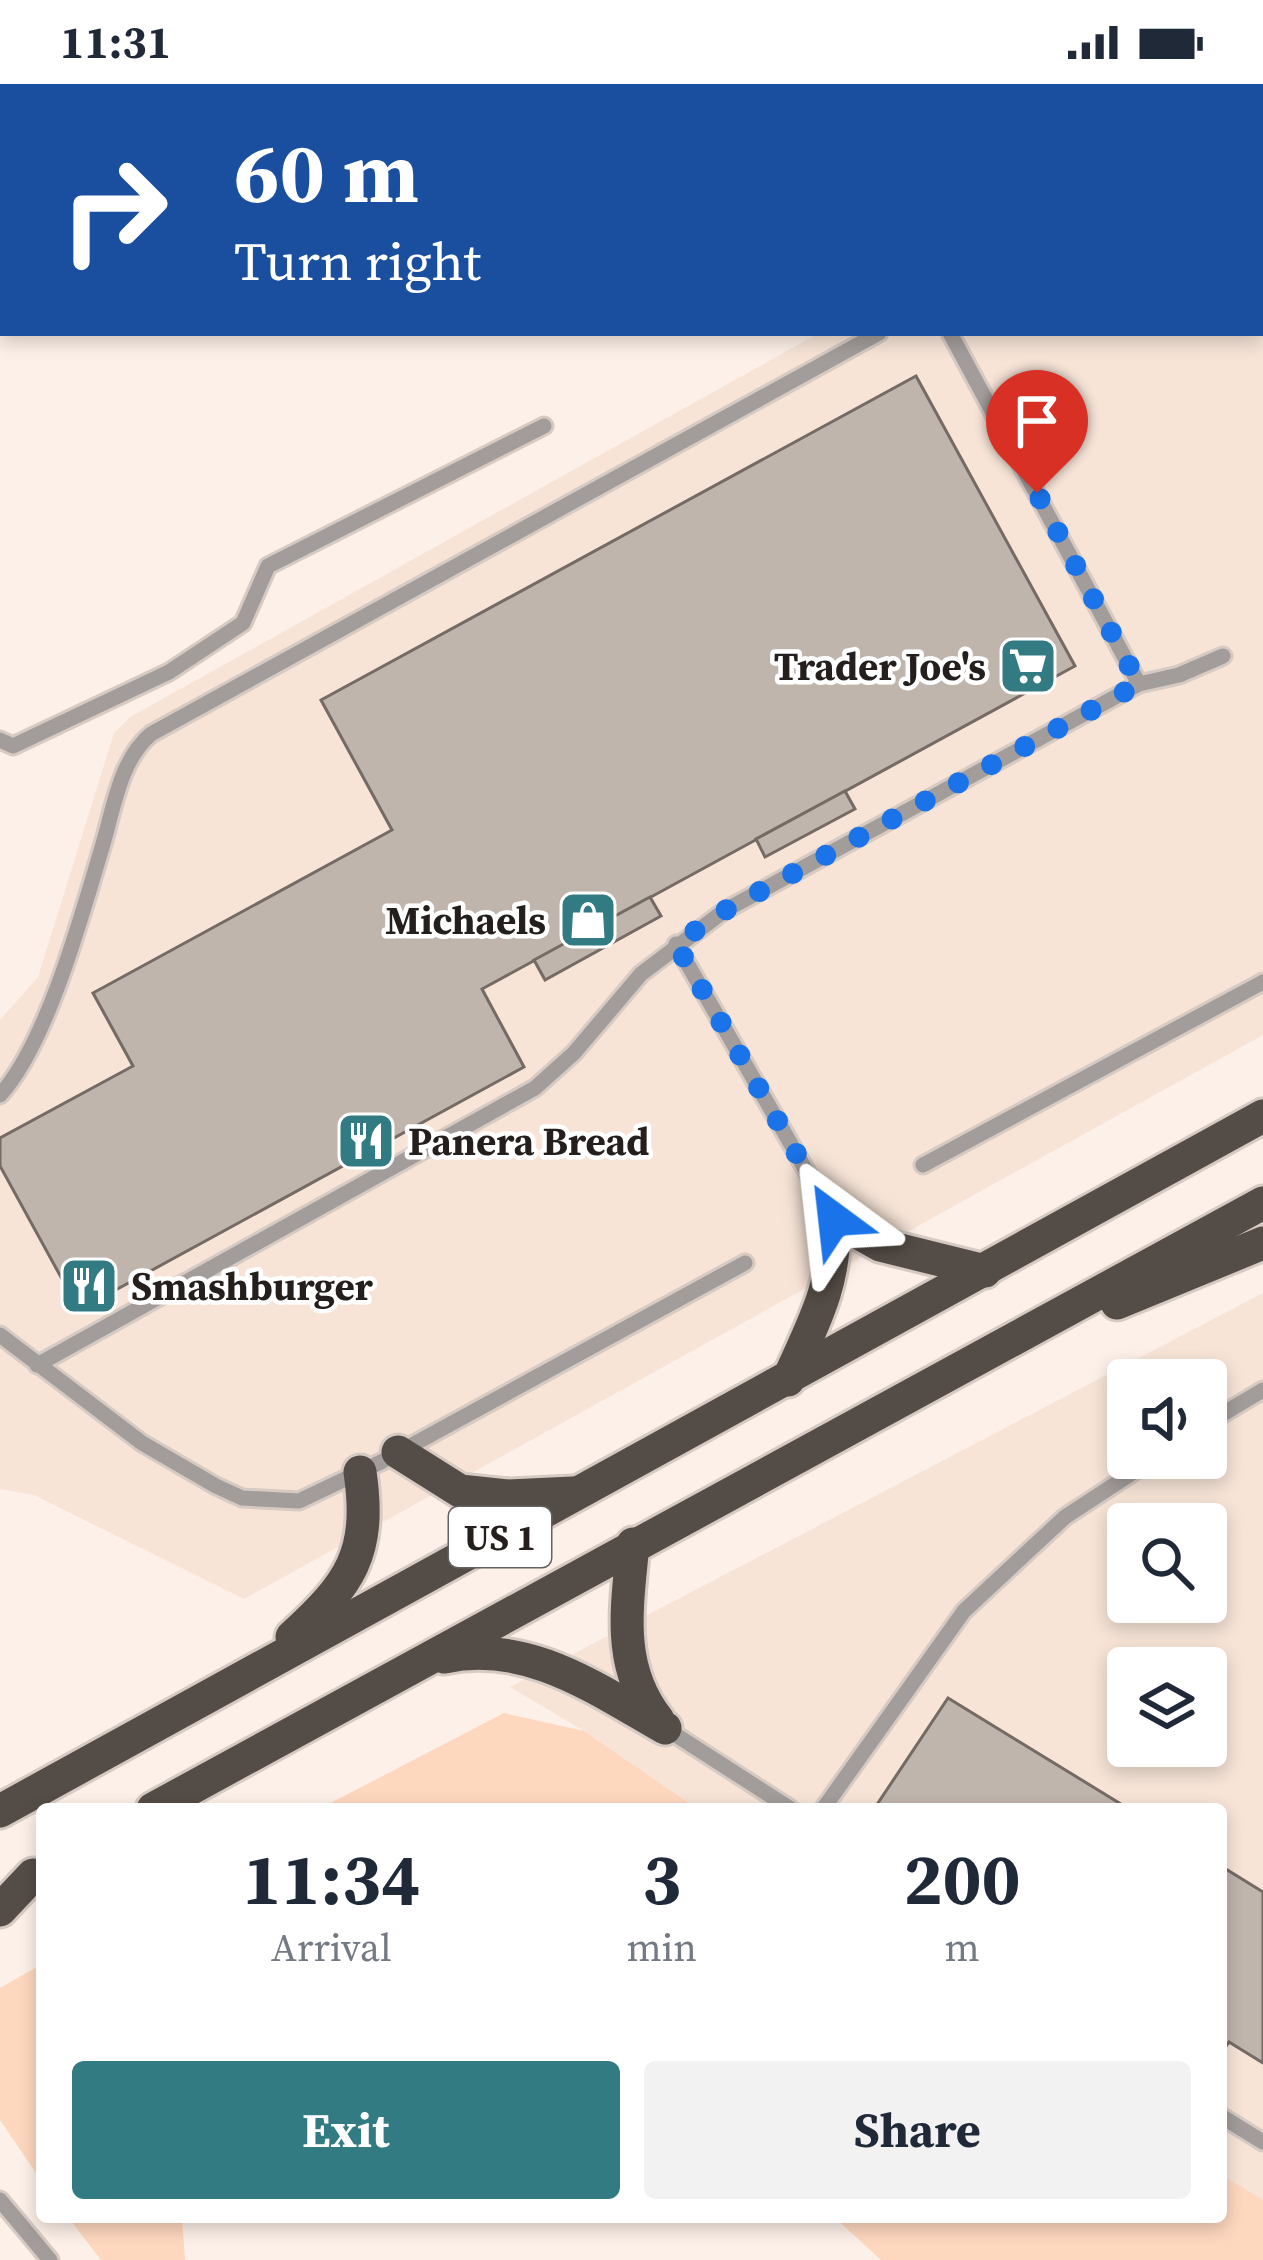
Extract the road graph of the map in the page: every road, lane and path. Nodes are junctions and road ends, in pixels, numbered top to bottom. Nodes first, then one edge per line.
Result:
1 (874, 336) edge
2 (952, 336) edge
3 (544, 426) dead end
4 (1222, 656) dead end
5 (1139, 684) junction
6 (0, 740) edge
7 (676, 944) junction
8 (1263, 982) edge
9 (0, 1095) edge
10 (1263, 1117) edge
11 (923, 1165) dead end
12 (1263, 1202) edge
13 (834, 1219) junction
14 (1263, 1243) edge
15 (746, 1262) dead end
16 (985, 1271) junction
17 (0, 1335) edge
18 (37, 1365) junction
19 (960, 1367) junction
20 (788, 1379) junction
21 (1263, 1390) edge
22 (1227, 1411) edge
23 (398, 1452) junction
24 (360, 1472) junction
25 (1122, 1479) edge
26 (581, 1493) junction
27 (633, 1544) junction
28 (424, 1661) junction
29 (252, 1673) junction
30 (665, 1728) junction
31 (164, 1803) edge
32 (782, 1803) edge
33 (827, 1803) edge
34 (5, 1807) edge
35 (36, 1873) edge
36 (36, 1874) edge
37 (0, 1893) edge
38 (0, 1910) edge
39 (1227, 2120) edge
40 (1263, 2142) edge
41 (0, 2200) edge
42 (50, 2260) edge

1 - 9 lane
2 - 5 lane
3 - 6 lane
4 - 5 lane
5 - 7 lane
7 - 13 lane
7 - 18 lane
8 - 11 lane
10 - 16 highway, US 1
12 - 19 highway, US 1
13 - 16 highway
13 - 20 highway
14 - 19 highway
15 - 23 lane
16 - 20 highway, US 1
17 - 18 lane
18 - 24 lane
19 - 27 highway, US 1
20 - 26 highway, US 1
21 - 22 lane
23 - 24 lane
23 - 26 highway
24 - 29 highway
25 - 33 lane
26 - 29 highway, US 1
27 - 28 highway, US 1
27 - 30 highway
28 - 30 highway
28 - 31 highway, US 1
29 - 34 highway, US 1
30 - 32 lane
35 - 37 highway
36 - 38 highway
39 - 40 lane
41 - 42 lane

